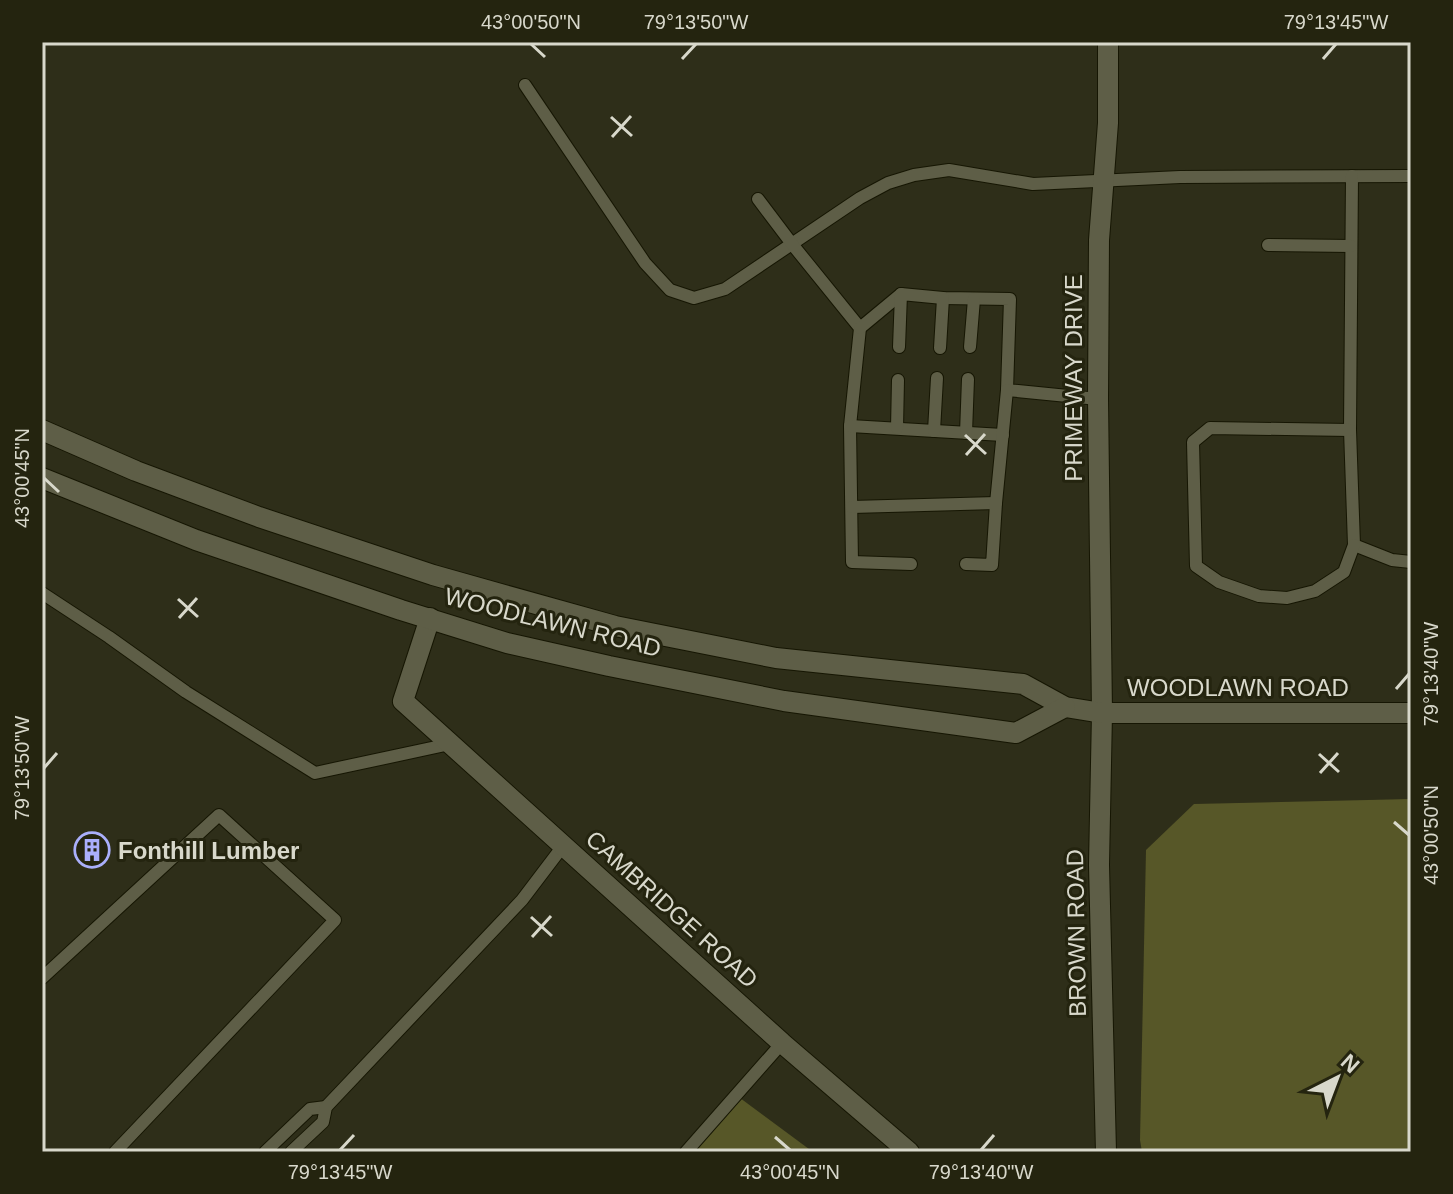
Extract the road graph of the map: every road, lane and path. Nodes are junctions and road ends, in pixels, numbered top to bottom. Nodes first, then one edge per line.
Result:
1 (1108, 42) edge
2 (525, 85) dead end
3 (1352, 176) junction
4 (1411, 176) edge
5 (1104, 181) junction
6 (758, 199) dead end
7 (792, 244) junction
8 (1268, 245) dead end
9 (1351, 246) junction
10 (901, 294) junction
11 (943, 298) junction
12 (974, 299) junction
13 (860, 328) junction
14 (899, 347) dead end
15 (970, 347) dead end
16 (940, 348) dead end
17 (937, 378) dead end
18 (968, 379) dead end
19 (898, 380) dead end
20 (1007, 390) junction
21 (1098, 399) junction
22 (850, 426) junction
23 (897, 428) junction
24 (42, 430) edge
25 (1350, 430) junction
26 (934, 431) junction
27 (966, 433) junction
28 (1003, 435) junction
29 (42, 478) edge
30 (996, 503) junction
31 (852, 507) junction
32 (1354, 545) junction
33 (1411, 562) edge
34 (911, 564) dead end
35 (966, 564) dead end
36 (42, 593) edge
37 (430, 618) junction
38 (1065, 707) junction
39 (1102, 713) junction
40 (1411, 713) edge
41 (450, 744) junction
42 (563, 846) junction
43 (42, 978) edge
44 (782, 1043) junction
45 (326, 1107) junction
46 (115, 1152) edge
47 (265, 1152) edge
48 (291, 1152) edge
49 (686, 1152) edge
50 (909, 1152) edge
51 (1106, 1152) edge

1 - 5 main road, PRIMEWAY DRIVE
2 - 7 lane
3 - 4 lane
3 - 5 lane
3 - 9 lane
5 - 7 lane
5 - 21 main road, PRIMEWAY DRIVE
6 - 7 lane
7 - 13 lane
8 - 9 lane
9 - 25 lane
10 - 11 lane
10 - 13 lane
10 - 14 lane
11 - 12 lane
11 - 16 lane
12 - 15 lane
12 - 20 lane
13 - 22 lane
17 - 26 lane
18 - 27 lane
19 - 23 lane
20 - 21 lane
20 - 28 lane
21 - 39 main road, PRIMEWAY DRIVE
22 - 23 lane
22 - 31 lane
23 - 26 lane
24 - 38 main road, WOODLAWN ROAD
25 - 32 lane
25 - 32 lane
26 - 27 lane
27 - 28 lane
28 - 30 lane
29 - 37 main road, WOODLAWN ROAD
30 - 31 lane
30 - 35 lane
31 - 34 lane
32 - 33 lane
36 - 41 lane
37 - 38 main road, WOODLAWN ROAD
37 - 41 main road, CAMBRIDGE ROAD
38 - 39 main road, WOODLAWN ROAD
39 - 40 main road, WOODLAWN ROAD
39 - 51 main road, BROWN ROAD
41 - 42 main road, CAMBRIDGE ROAD
42 - 44 main road, CAMBRIDGE ROAD
42 - 45 lane
43 - 46 lane
44 - 49 lane
44 - 50 main road, CAMBRIDGE ROAD
45 - 47 lane
45 - 48 lane

